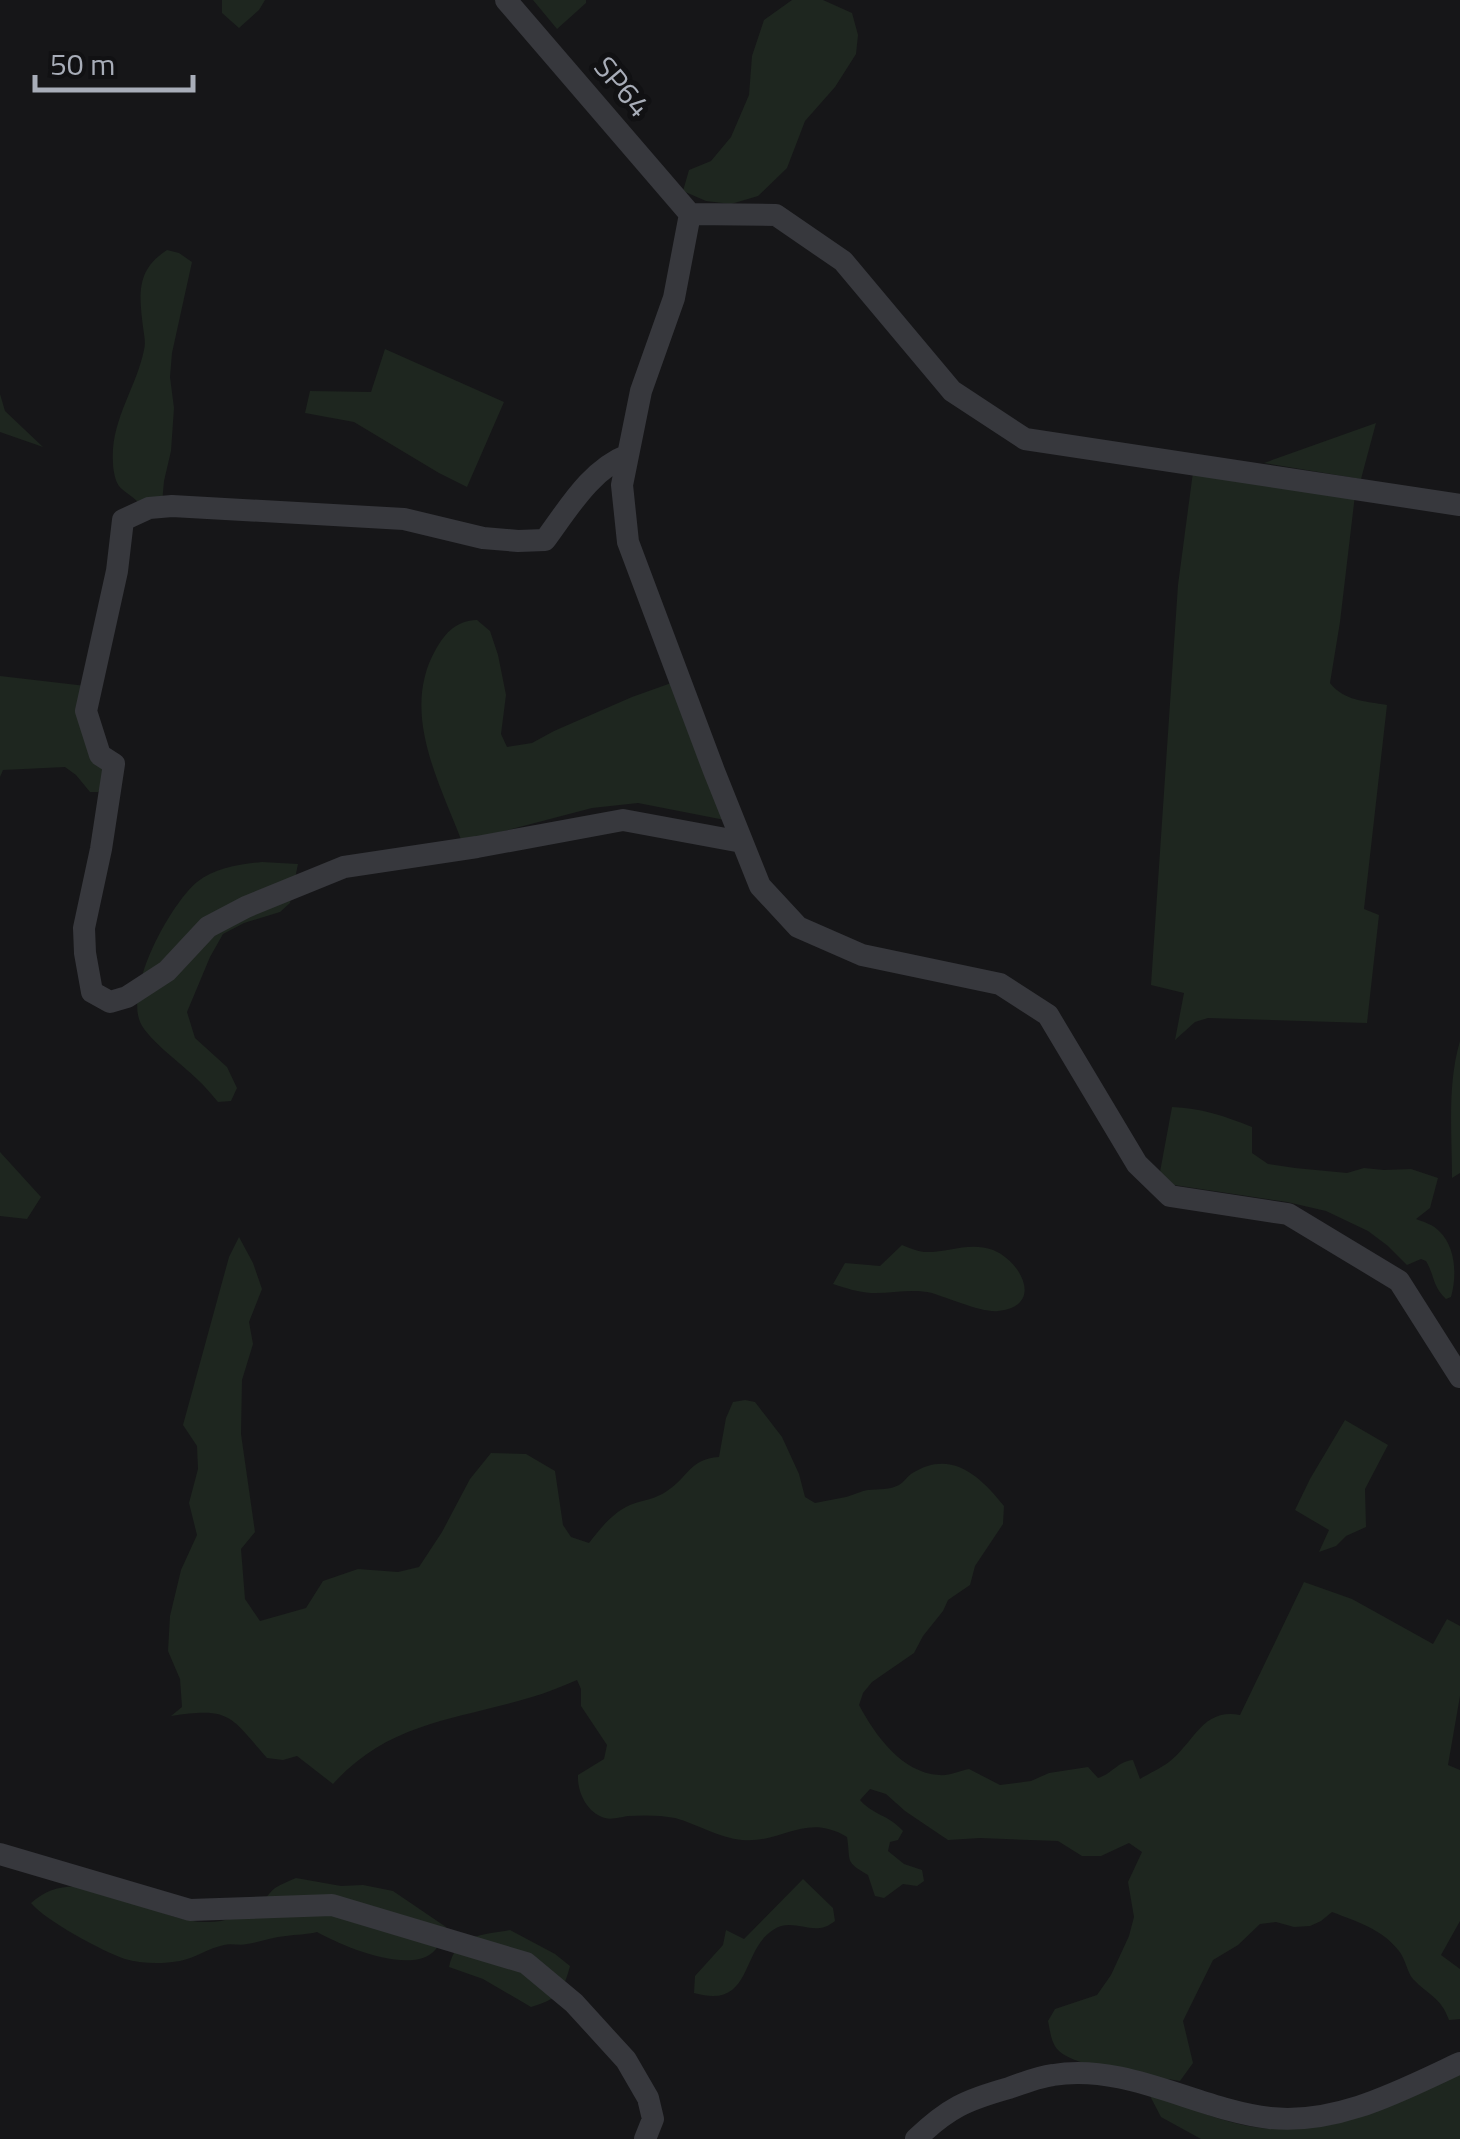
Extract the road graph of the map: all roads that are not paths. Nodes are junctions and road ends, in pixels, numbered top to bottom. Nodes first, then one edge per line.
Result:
1 (506, 0) edge
2 (690, 214) junction
3 (628, 455) junction
4 (1460, 505) edge
5 (742, 842) junction
6 (1460, 1377) edge
7 (0, 1854) edge
8 (1460, 2062) edge
9 (645, 2139) edge
10 (916, 2139) edge

1 - 2 street, SP64 / SP64
2 - 3 street
2 - 4 street
3 - 5 street
3 - 5 street
5 - 6 street
7 - 9 street
8 - 10 street

